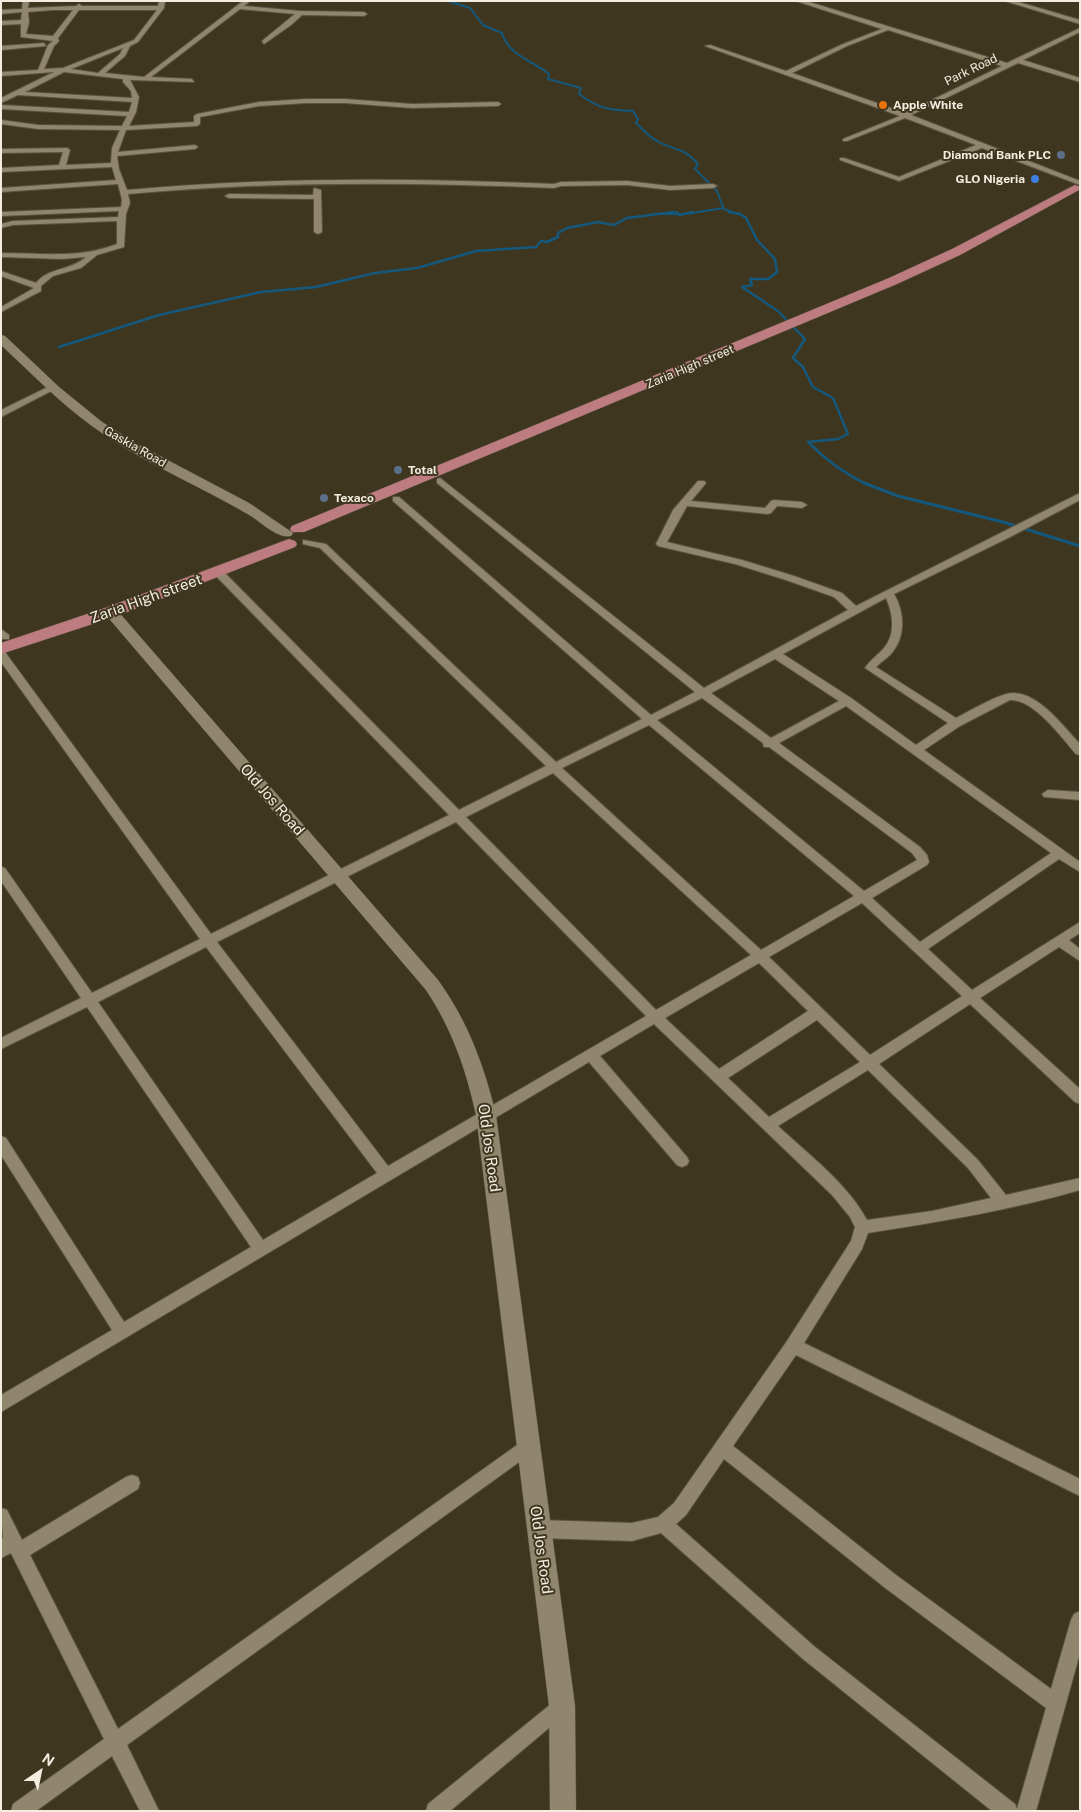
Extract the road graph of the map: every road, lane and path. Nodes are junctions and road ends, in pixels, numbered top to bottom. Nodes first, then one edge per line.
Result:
1 (26, 1) edge
2 (83, 1) edge
3 (247, 1) edge
4 (799, 1) edge
5 (1008, 1) edge
6 (162, 5) edge
7 (239, 7) junction
8 (313, 7) dead end
9 (24, 9) junction
10 (76, 9) junction
11 (1, 12) edge
12 (303, 13) junction
13 (364, 14) dead end
14 (26, 22) junction
15 (1080, 22) edge
16 (1, 23) edge
17 (886, 29) junction
18 (1080, 30) edge
19 (55, 38) junction
20 (264, 42) dead end
21 (51, 44) junction
22 (128, 46) junction
23 (708, 46) dead end
24 (1, 48) edge
25 (1018, 61) junction
26 (1006, 65) junction
27 (40, 70) junction
28 (62, 70) junction
29 (1, 74) edge
30 (786, 74) junction
31 (99, 75) junction
32 (127, 78) junction
33 (145, 79) junction
34 (1080, 80) edge
35 (192, 81) dead end
36 (17, 93) junction
37 (135, 100) junction
38 (1, 101) edge
39 (498, 104) dead end
40 (1, 107) edge
41 (131, 114) junction
42 (904, 115) junction
43 (1, 122) edge
44 (124, 128) junction
45 (845, 140) dead end
46 (983, 145) junction
47 (196, 147) dead end
48 (1, 151) edge
49 (114, 154) junction
50 (842, 159) dead end
51 (115, 165) junction
52 (1, 170) edge
53 (65, 175) junction
54 (119, 182) junction
55 (318, 182) junction
56 (713, 186) dead end
57 (1078, 188) edge
58 (1, 190) edge
59 (124, 192) junction
60 (229, 196) dead end
61 (316, 197) junction
62 (124, 209) junction
63 (1, 214) edge
64 (122, 219) junction
65 (1, 226) edge
66 (318, 232) dead end
67 (95, 253) junction
68 (1, 255) edge
69 (1, 273) edge
70 (37, 286) junction
71 (1, 310) edge
72 (1, 338) edge
73 (52, 388) junction
74 (1, 414) edge
75 (440, 481) junction
76 (701, 483) dead end
77 (1080, 496) edge
78 (396, 499) junction
79 (685, 503) junction
80 (802, 505) dead end
81 (295, 537) junction
82 (219, 573) junction
83 (888, 594) junction
84 (855, 611) junction
85 (111, 612) junction
86 (2, 639) edge
87 (1, 654) edge
88 (777, 655) junction
89 (703, 694) junction
90 (847, 701) junction
91 (650, 720) junction
92 (956, 723) junction
93 (768, 744) junction
94 (916, 750) junction
95 (1080, 751) edge
96 (554, 767) junction
97 (1048, 794) dead end
98 (1080, 796) edge
99 (456, 817) junction
100 (1060, 853) junction
101 (1080, 868) edge
102 (1, 872) edge
103 (338, 876) junction
104 (862, 896) junction
105 (1080, 927) edge
106 (1060, 940) junction
107 (209, 941) junction
108 (919, 949) junction
109 (760, 956) junction
110 (1080, 956) edge
111 (973, 997) junction
112 (88, 1002) junction
113 (818, 1012) junction
114 (655, 1017) junction
115 (1, 1044) edge
116 (591, 1055) junction
117 (869, 1063) junction
118 (718, 1077) junction
119 (1080, 1098) edge
120 (486, 1115) junction
121 (768, 1125) junction
122 (1, 1142) edge
123 (682, 1161) dead end
124 (387, 1175) junction
125 (1080, 1184) edge
126 (1002, 1201) junction
127 (863, 1227) junction
128 (261, 1250) junction
129 (122, 1332) junction
130 (793, 1346) junction
131 (1, 1404) edge
132 (527, 1446) junction
133 (723, 1448) junction
134 (132, 1483) dead end
135 (1080, 1488) edge
136 (1, 1516) edge
137 (663, 1524) junction
138 (539, 1530) junction
139 (12, 1547) edge
140 (1080, 1620) edge
141 (1056, 1704) junction
142 (562, 1706) junction
143 (116, 1742) junction
144 (20, 1811) edge
145 (150, 1811) edge
146 (435, 1811) edge
147 (563, 1811) edge
148 (1008, 1811) edge
149 (1026, 1811) edge

1 - 9 street
2 - 10 street
3 - 7 street
4 - 17 street
5 - 15 street
6 - 10 street
6 - 22 street
7 - 12 street
7 - 33 street
8 - 12 street
9 - 10 street
9 - 11 street
9 - 14 street
10 - 19 street
12 - 13 street
12 - 20 street
14 - 16 street
14 - 19 street
17 - 26 street
17 - 30 street
18 - 25 street, Park Road
19 - 21 street
21 - 24 street
21 - 27 street
22 - 28 street
22 - 31 street
23 - 30 street
25 - 26 street, Park Road
25 - 34 street
26 - 42 street, Park Road
27 - 28 street
27 - 29 street
28 - 31 street
28 - 36 street
30 - 42 street
31 - 32 street
32 - 33 street
32 - 37 street
33 - 35 street
36 - 37 street
36 - 38 street
37 - 41 street
39 - 44 street
40 - 41 street
41 - 44 street
42 - 45 street, Park Road
42 - 46 street
43 - 44 street
44 - 49 street
46 - 50 street
46 - 57 street
47 - 49 street
48 - 53 street
49 - 51 street
51 - 53 street
51 - 54 street
52 - 53 street
53 - 54 street
53 - 58 street
54 - 59 street
55 - 56 street
55 - 59 street
55 - 61 street
57 - 75 main road, Zaria High street
57 - 81 main road, Zaria High street
59 - 62 street
60 - 61 street
61 - 66 street
62 - 63 street
62 - 64 street
64 - 65 street
64 - 67 street
67 - 68 street
67 - 70 street
69 - 70 street
70 - 71 street
72 - 73 main road, Gaskia Road
73 - 74 street
73 - 81 main road, Gaskia Road
75 - 78 main road, Zaria High street
75 - 89 street
76 - 79 street
77 - 83 street
78 - 81 main road, Zaria High street
78 - 91 street
79 - 80 street
79 - 84 street
81 - 82 main road, Zaria High street
81 - 86 main road, Zaria High street
81 - 96 street
82 - 85 main road, Zaria High street
82 - 99 street
83 - 84 street
83 - 92 street
84 - 88 street
85 - 86 main road, Zaria High street
85 - 103 main road, Old Jos Road
87 - 107 street
88 - 89 street
88 - 90 street
89 - 91 street
89 - 93 street
90 - 93 street
90 - 94 street
91 - 96 street
91 - 104 street
92 - 94 street
92 - 95 street
93 - 104 street
94 - 100 street
96 - 99 street
96 - 109 street
97 - 98 street
99 - 103 street
99 - 114 street
100 - 101 street
100 - 108 street
102 - 112 street
103 - 107 street
103 - 120 main road, Old Jos Road
104 - 108 street
104 - 109 street
105 - 106 street
106 - 110 street
106 - 111 street
107 - 112 street
107 - 124 street
108 - 111 street
109 - 113 street
109 - 114 street
111 - 117 street
111 - 119 street
112 - 115 street
112 - 128 street
113 - 117 street
113 - 118 street
114 - 116 street
114 - 118 street
116 - 120 street
116 - 123 street
117 - 121 street
117 - 126 street
118 - 121 street
120 - 124 street
120 - 132 main road, Old Jos Road
121 - 127 street
122 - 129 street
124 - 128 street
125 - 126 street
126 - 127 street
127 - 130 street
128 - 129 street
129 - 131 street
130 - 133 street
130 - 135 street
132 - 138 main road, Old Jos Road
132 - 143 street
133 - 137 street
133 - 141 street
134 - 139 street
136 - 139 street
137 - 138 street
137 - 148 street
138 - 142 main road, Old Jos Road
139 - 143 street
140 - 141 street
141 - 149 street
142 - 146 street
142 - 147 main road, Old Jos Road
143 - 144 street
143 - 145 street

